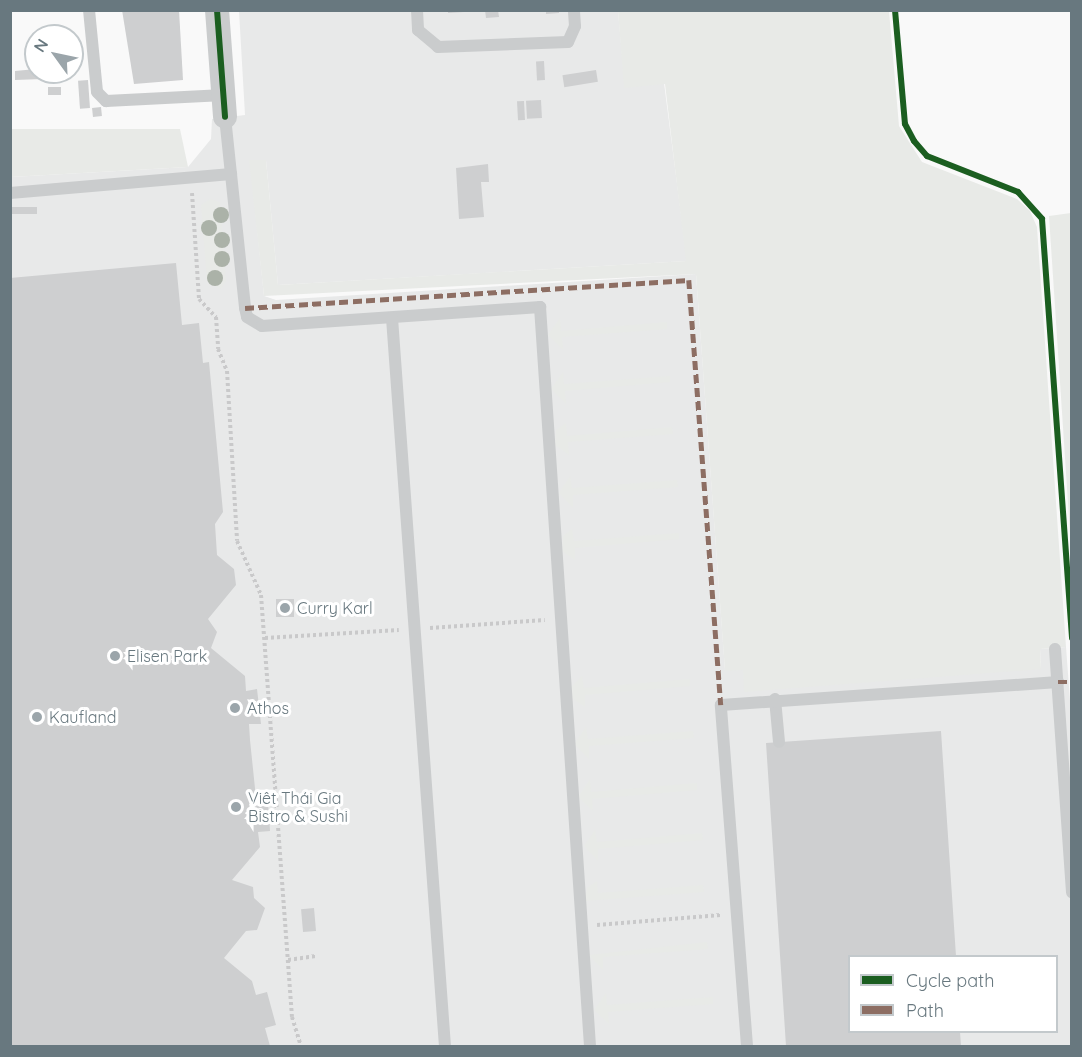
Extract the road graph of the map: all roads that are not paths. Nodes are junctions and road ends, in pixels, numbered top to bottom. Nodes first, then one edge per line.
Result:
1 (89, 10) edge
2 (217, 10) edge
3 (417, 10) edge
4 (574, 10) edge
5 (225, 106) junction
6 (231, 174) junction
7 (10, 193) edge
8 (392, 318) junction
9 (1055, 649) dead end
10 (1058, 682) junction
11 (775, 699) junction
12 (779, 742) dead end
13 (1071, 892) edge
14 (445, 1047) edge
15 (590, 1047) edge
16 (747, 1047) edge

1 - 5 lane
2 - 5 street
3 - 4 lane
5 - 6 lane
6 - 7 lane
6 - 8 lane
8 - 14 lane
8 - 15 lane
9 - 10 lane
10 - 11 lane
10 - 13 lane
11 - 12 lane
11 - 16 lane

